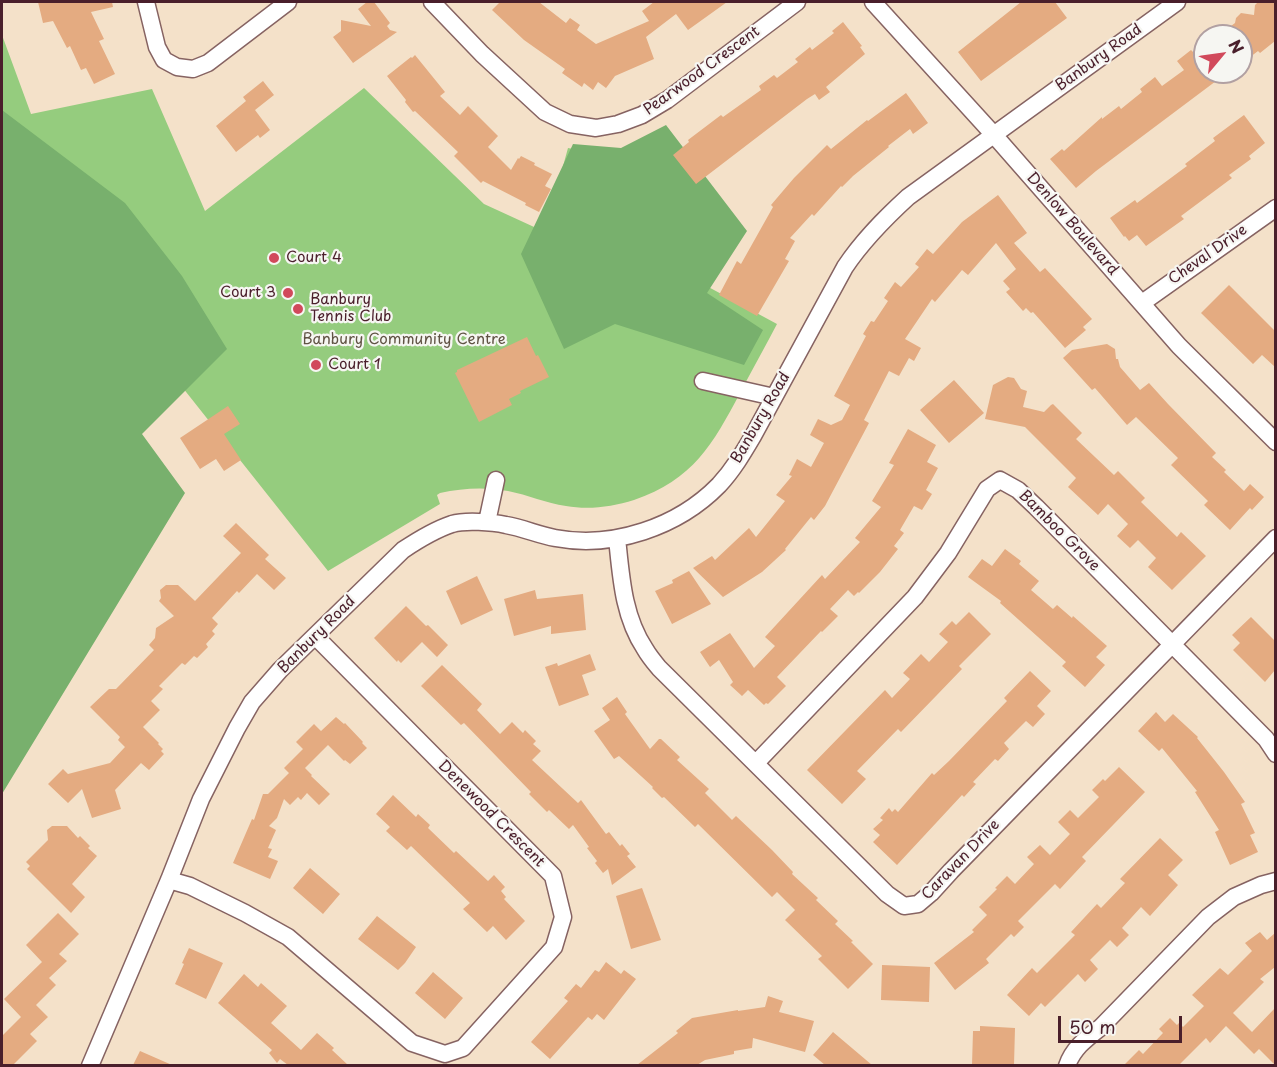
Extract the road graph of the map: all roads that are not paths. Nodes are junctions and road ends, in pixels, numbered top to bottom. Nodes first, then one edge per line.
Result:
1 (146, 2) edge
2 (288, 2) edge
3 (432, 2) edge
4 (797, 2) edge
5 (873, 2) edge
6 (1177, 2) edge
7 (994, 135) junction
8 (1275, 208) edge
9 (1142, 303) junction
10 (703, 381) dead end
11 (774, 397) junction
12 (1275, 442) edge
13 (496, 480) dead end
14 (487, 522) junction
15 (617, 538) junction
16 (1275, 538) edge
17 (315, 636) junction
18 (1172, 644) junction
19 (1275, 754) edge
20 (756, 763) junction
21 (169, 880) junction
22 (1275, 881) edge
23 (90, 1065) edge
24 (1067, 1065) edge

1 - 2 street
3 - 4 street, Pearwood Crescent
5 - 7 street, Denlow Boulevard
6 - 7 street, Banbury Road
7 - 9 street, Denlow Boulevard
7 - 11 street, Banbury Road
8 - 9 street, Cheval Drive
9 - 12 street, Denlow Boulevard
10 - 11 street
11 - 15 street, Banbury Road
13 - 14 street
14 - 15 street, Banbury Road
14 - 17 street, Banbury Road
15 - 20 street, Caravan Drive
16 - 18 street, Caravan Drive
17 - 21 street, Banbury Road
17 - 21 street, Denewood Crescent
18 - 19 street, Bamboo Grove
18 - 20 street, Caravan Drive
18 - 20 street, Bamboo Grove
21 - 23 street, Banbury Road
22 - 24 street

